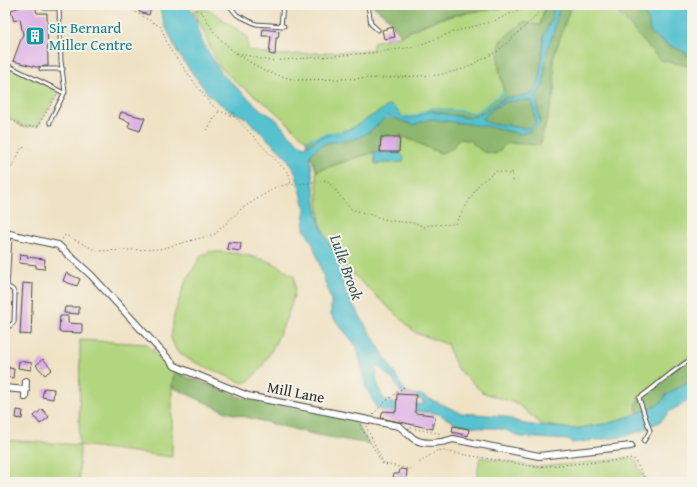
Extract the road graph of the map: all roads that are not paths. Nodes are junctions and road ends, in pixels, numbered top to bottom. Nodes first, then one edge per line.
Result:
1 (41, 5) edge
2 (229, 5) edge
3 (282, 5) edge
4 (368, 5) edge
5 (378, 30) dead end
6 (5, 64) edge
7 (41, 69) dead end
8 (63, 70) junction
9 (64, 93) junction
10 (50, 122) dead end
11 (8, 233) edge
12 (6, 287) edge
13 (5, 326) edge
14 (692, 360) edge
15 (26, 381) dead end
16 (5, 388) edge
17 (644, 440) dead end
18 (631, 446) dead end

1 - 8 lane
2 - 3 lane
4 - 5 lane
6 - 9 lane
7 - 8 lane
8 - 9 lane
9 - 10 lane
11 - 12 lane
11 - 18 street, Mill Lane
12 - 13 lane
14 - 17 lane
15 - 16 street

